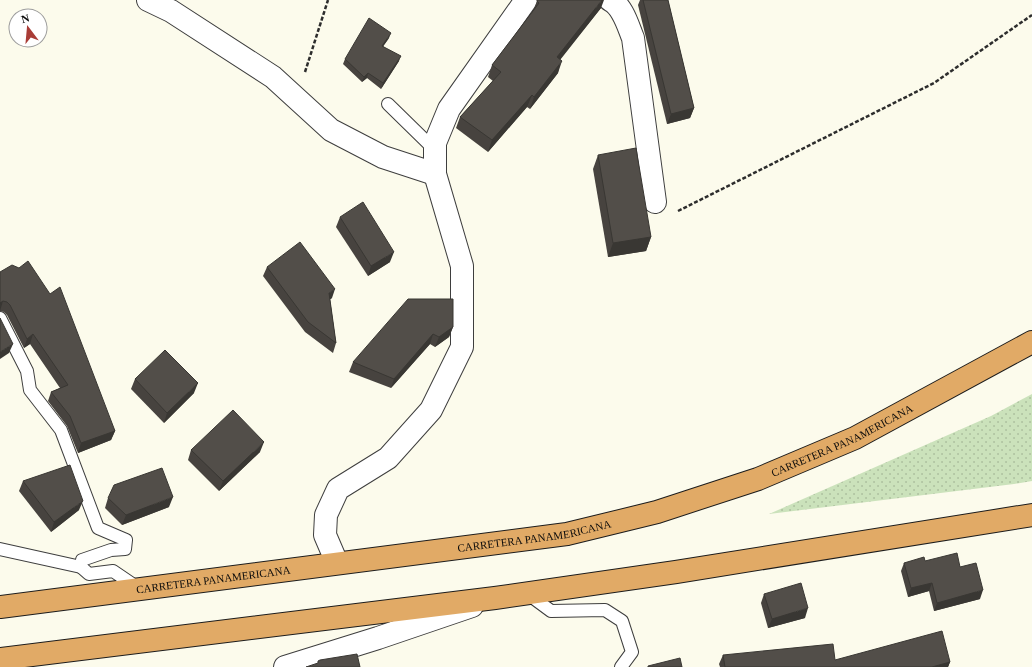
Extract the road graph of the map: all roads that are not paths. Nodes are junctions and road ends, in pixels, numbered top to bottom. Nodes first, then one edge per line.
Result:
1 (148, 0) edge
2 (526, 0) edge
3 (610, 0) edge
4 (388, 104) dead end
5 (435, 150) junction
6 (435, 174) junction
7 (655, 202) dead end
8 (0, 318) edge
9 (1032, 342) edge
10 (1032, 515) edge
11 (0, 549) edge
12 (337, 563) junction
13 (81, 567) junction
14 (139, 589) junction
15 (527, 593) junction
16 (495, 598) junction
17 (0, 607) edge
18 (0, 659) edge
19 (285, 667) edge
20 (621, 667) edge

1 - 6 street
2 - 5 street
3 - 7 street
4 - 5 lane
5 - 6 street
6 - 12 street
8 - 13 lane
9 - 12 highway, CARRETERA PANAMERICANA
10 - 15 highway
11 - 13 lane
12 - 14 highway, CARRETERA PANAMERICANA
13 - 14 lane
14 - 17 highway, CARRETERA PANAMERICANA
15 - 16 highway
15 - 20 lane
16 - 18 highway
16 - 19 street

